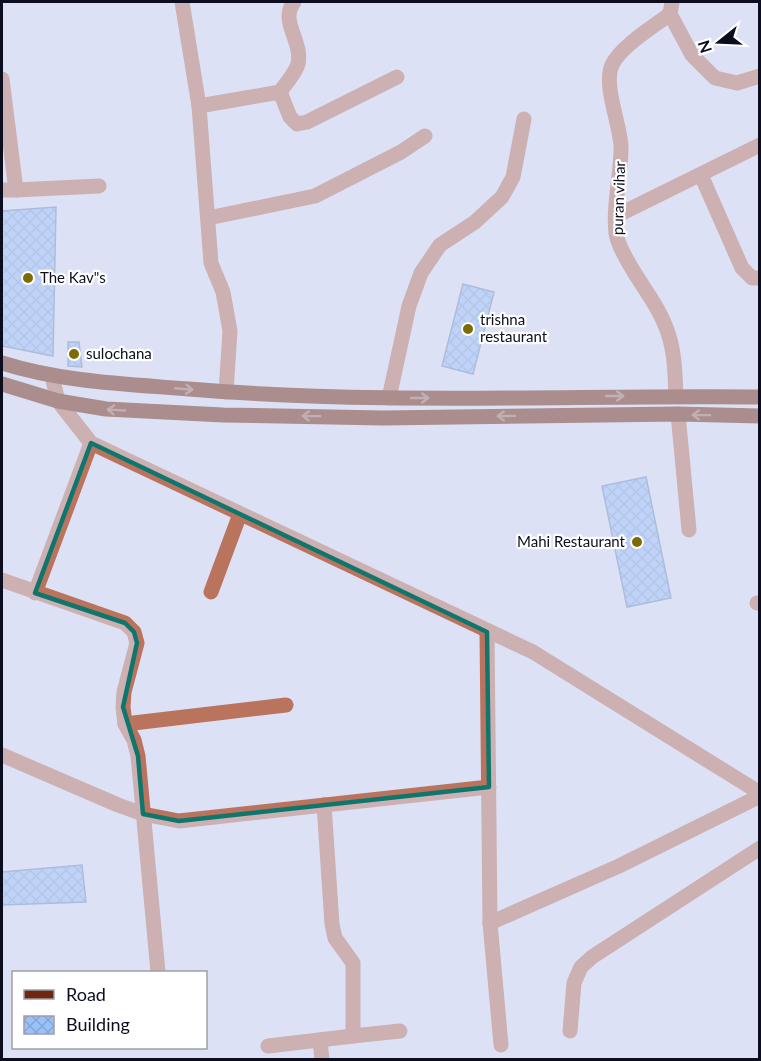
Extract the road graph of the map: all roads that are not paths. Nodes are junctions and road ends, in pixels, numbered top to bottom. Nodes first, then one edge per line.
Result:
1 (182, 2) edge
2 (294, 2) edge
3 (671, 8) edge
4 (759, 76) edge
5 (397, 77) dead end
6 (2, 78) edge
7 (280, 92) junction
8 (199, 106) junction
9 (524, 119) dead end
10 (425, 136) dead end
11 (759, 145) edge
12 (701, 175) junction
13 (99, 186) dead end
14 (9, 190) edge
15 (616, 216) junction
16 (208, 218) junction
17 (759, 278) edge
18 (2, 363) edge
19 (52, 376) junction
20 (2, 384) edge
21 (225, 392) junction
22 (676, 396) junction
23 (759, 397) edge
24 (389, 398) junction
25 (58, 401) junction
26 (678, 414) junction
27 (759, 416) edge
28 (91, 443) junction
29 (240, 514) junction
30 (689, 530) dead end
31 (2, 580) edge
32 (212, 592) dead end
33 (35, 593) junction
34 (487, 632) junction
35 (286, 705) dead end
36 (125, 724) junction
37 (2, 755) edge
38 (489, 787) junction
39 (759, 795) edge
40 (324, 805) junction
41 (143, 814) junction
42 (759, 848) edge
43 (490, 923) junction
44 (158, 971) edge
45 (400, 1031) dead end
46 (570, 1031) dead end
47 (353, 1036) junction
48 (320, 1040) junction
49 (501, 1045) dead end
50 (268, 1046) dead end
51 (322, 1059) edge

1 - 8 street
2 - 7 street
3 - 4 street
3 - 15 street, puran vihar
5 - 7 street
6 - 14 street
7 - 8 street
8 - 16 street
9 - 24 street
10 - 16 street
11 - 12 street
12 - 15 street
12 - 17 street
13 - 14 street
15 - 22 street, puran vihar
16 - 21 street
18 - 19 main road
19 -> 21 main road
19 - 25 street
20 - 25 main road
21 - 24 main road
22 - 23 main road
24 -> 22 main road
26 -> 25 main road
25 - 28 street
27 -> 26 main road
26 - 30 street
28 - 29 street
28 - 33 street
29 - 32 street
29 - 34 street
31 - 33 street
33 - 36 street
34 - 38 street
34 - 39 street
35 - 36 street
36 - 41 street
37 - 41 street
38 - 40 street
38 - 43 street
39 - 43 street
40 - 41 street
40 - 47 street
41 - 44 street
42 - 46 street
43 - 49 street
45 - 47 street
47 - 48 street
48 - 50 street
48 - 51 street

